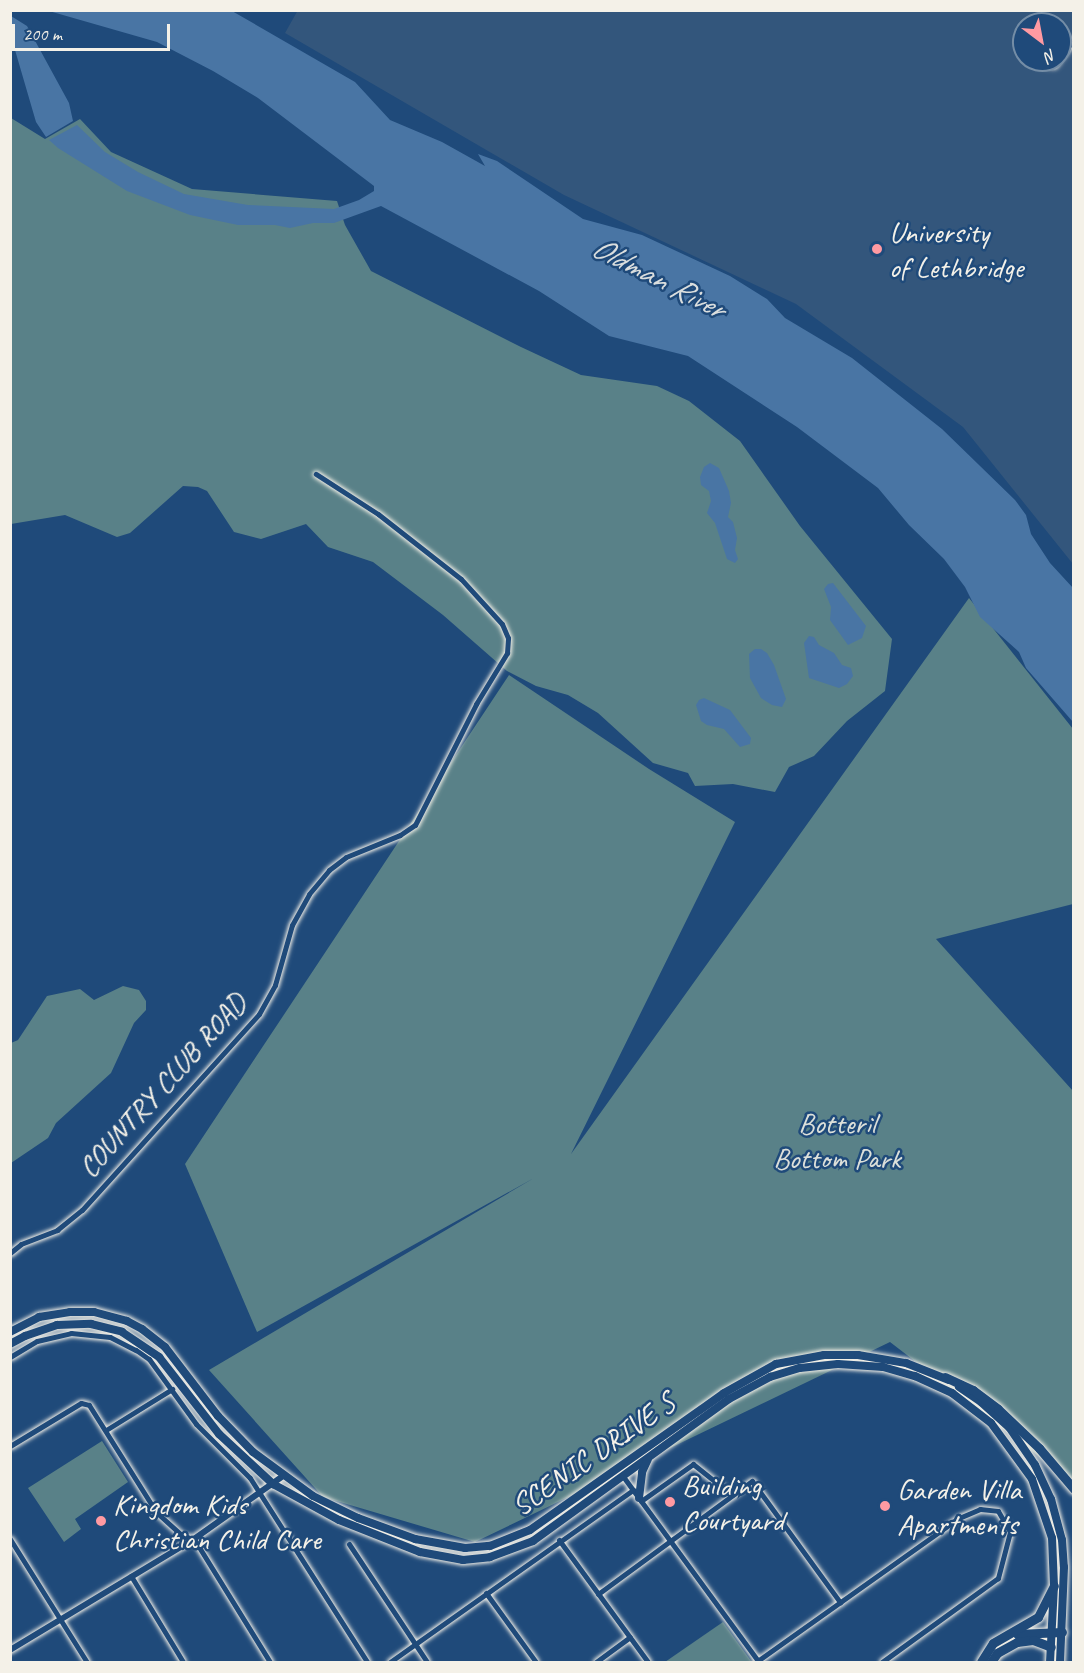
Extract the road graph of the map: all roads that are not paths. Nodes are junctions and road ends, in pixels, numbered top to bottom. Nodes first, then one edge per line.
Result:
1 (316, 474) dead end
2 (10, 1254) edge
3 (10, 1332) edge
4 (10, 1344) edge
5 (10, 1357) edge
6 (945, 1377) junction
7 (172, 1389) junction
8 (106, 1430) junction
9 (10, 1446) edge
10 (649, 1458) junction
11 (618, 1468) junction
12 (284, 1476) junction
13 (623, 1477) junction
14 (273, 1484) junction
15 (1074, 1489) edge
16 (633, 1490) junction
17 (261, 1494) junction
18 (732, 1495) junction
19 (640, 1499) junction
20 (10, 1539) edge
21 (194, 1539) junction
22 (559, 1540) junction
23 (670, 1541) junction
24 (349, 1544) dead end
25 (131, 1576) junction
26 (1054, 1586) junction
27 (486, 1593) junction
28 (598, 1594) junction
29 (840, 1602) junction
30 (60, 1620) junction
31 (1056, 1632) junction
32 (1008, 1634) junction
33 (630, 1637) junction
34 (414, 1645) junction
35 (1051, 1647) junction
36 (10, 1650) edge
37 (87, 1662) edge
38 (183, 1662) edge
39 (270, 1662) edge
40 (367, 1662) edge
41 (390, 1662) edge
42 (427, 1662) edge
43 (536, 1662) edge
44 (596, 1662) edge
45 (648, 1662) edge
46 (758, 1662) edge
47 (882, 1662) edge
48 (981, 1662) edge
49 (991, 1662) edge
50 (1050, 1662) edge
51 (1060, 1662) edge

1 - 2 street, COUNTRY CLUB ROAD
3 - 12 main road, SCENIC DRIVE S
4 - 14 main road, SCENIC DRIVE S
5 - 7 street
6 - 11 main road, SCENIC DRIVE S
6 - 15 highway
6 - 31 main road, SCENIC DRIVE S
7 - 8 street
7 - 17 street
8 - 9 street
8 - 21 street
10 - 13 main road, SCENIC DRIVE S
10 - 19 main road
10 - 26 main road, SCENIC DRIVE S
11 - 12 main road, SCENIC DRIVE S
11 - 13 street
12 - 14 street
13 - 14 main road, SCENIC DRIVE S
13 - 16 street
14 - 17 street
16 - 19 street
16 - 22 street
17 - 21 street
17 - 40 street
18 - 19 street
18 - 23 street
18 - 29 street
19 - 23 street
20 - 30 street
21 - 25 street
21 - 39 street
22 - 27 street
22 - 28 street
23 - 28 street
23 - 46 street
24 - 34 street
25 - 30 street
25 - 38 street
26 - 31 main road, SCENIC DRIVE S
26 - 32 highway
27 - 34 street
27 - 43 street
28 - 33 street
29 - 46 street
29 - 47 street
30 - 36 street
30 - 37 street
31 - 32 highway
31 - 35 main road, SCENIC DRIVE S
31 - 51 main road, SCENIC DRIVE S
32 - 48 highway
33 - 44 street
33 - 45 street
34 - 41 street
34 - 42 street
35 - 49 highway
35 - 50 main road, SCENIC DRIVE S

